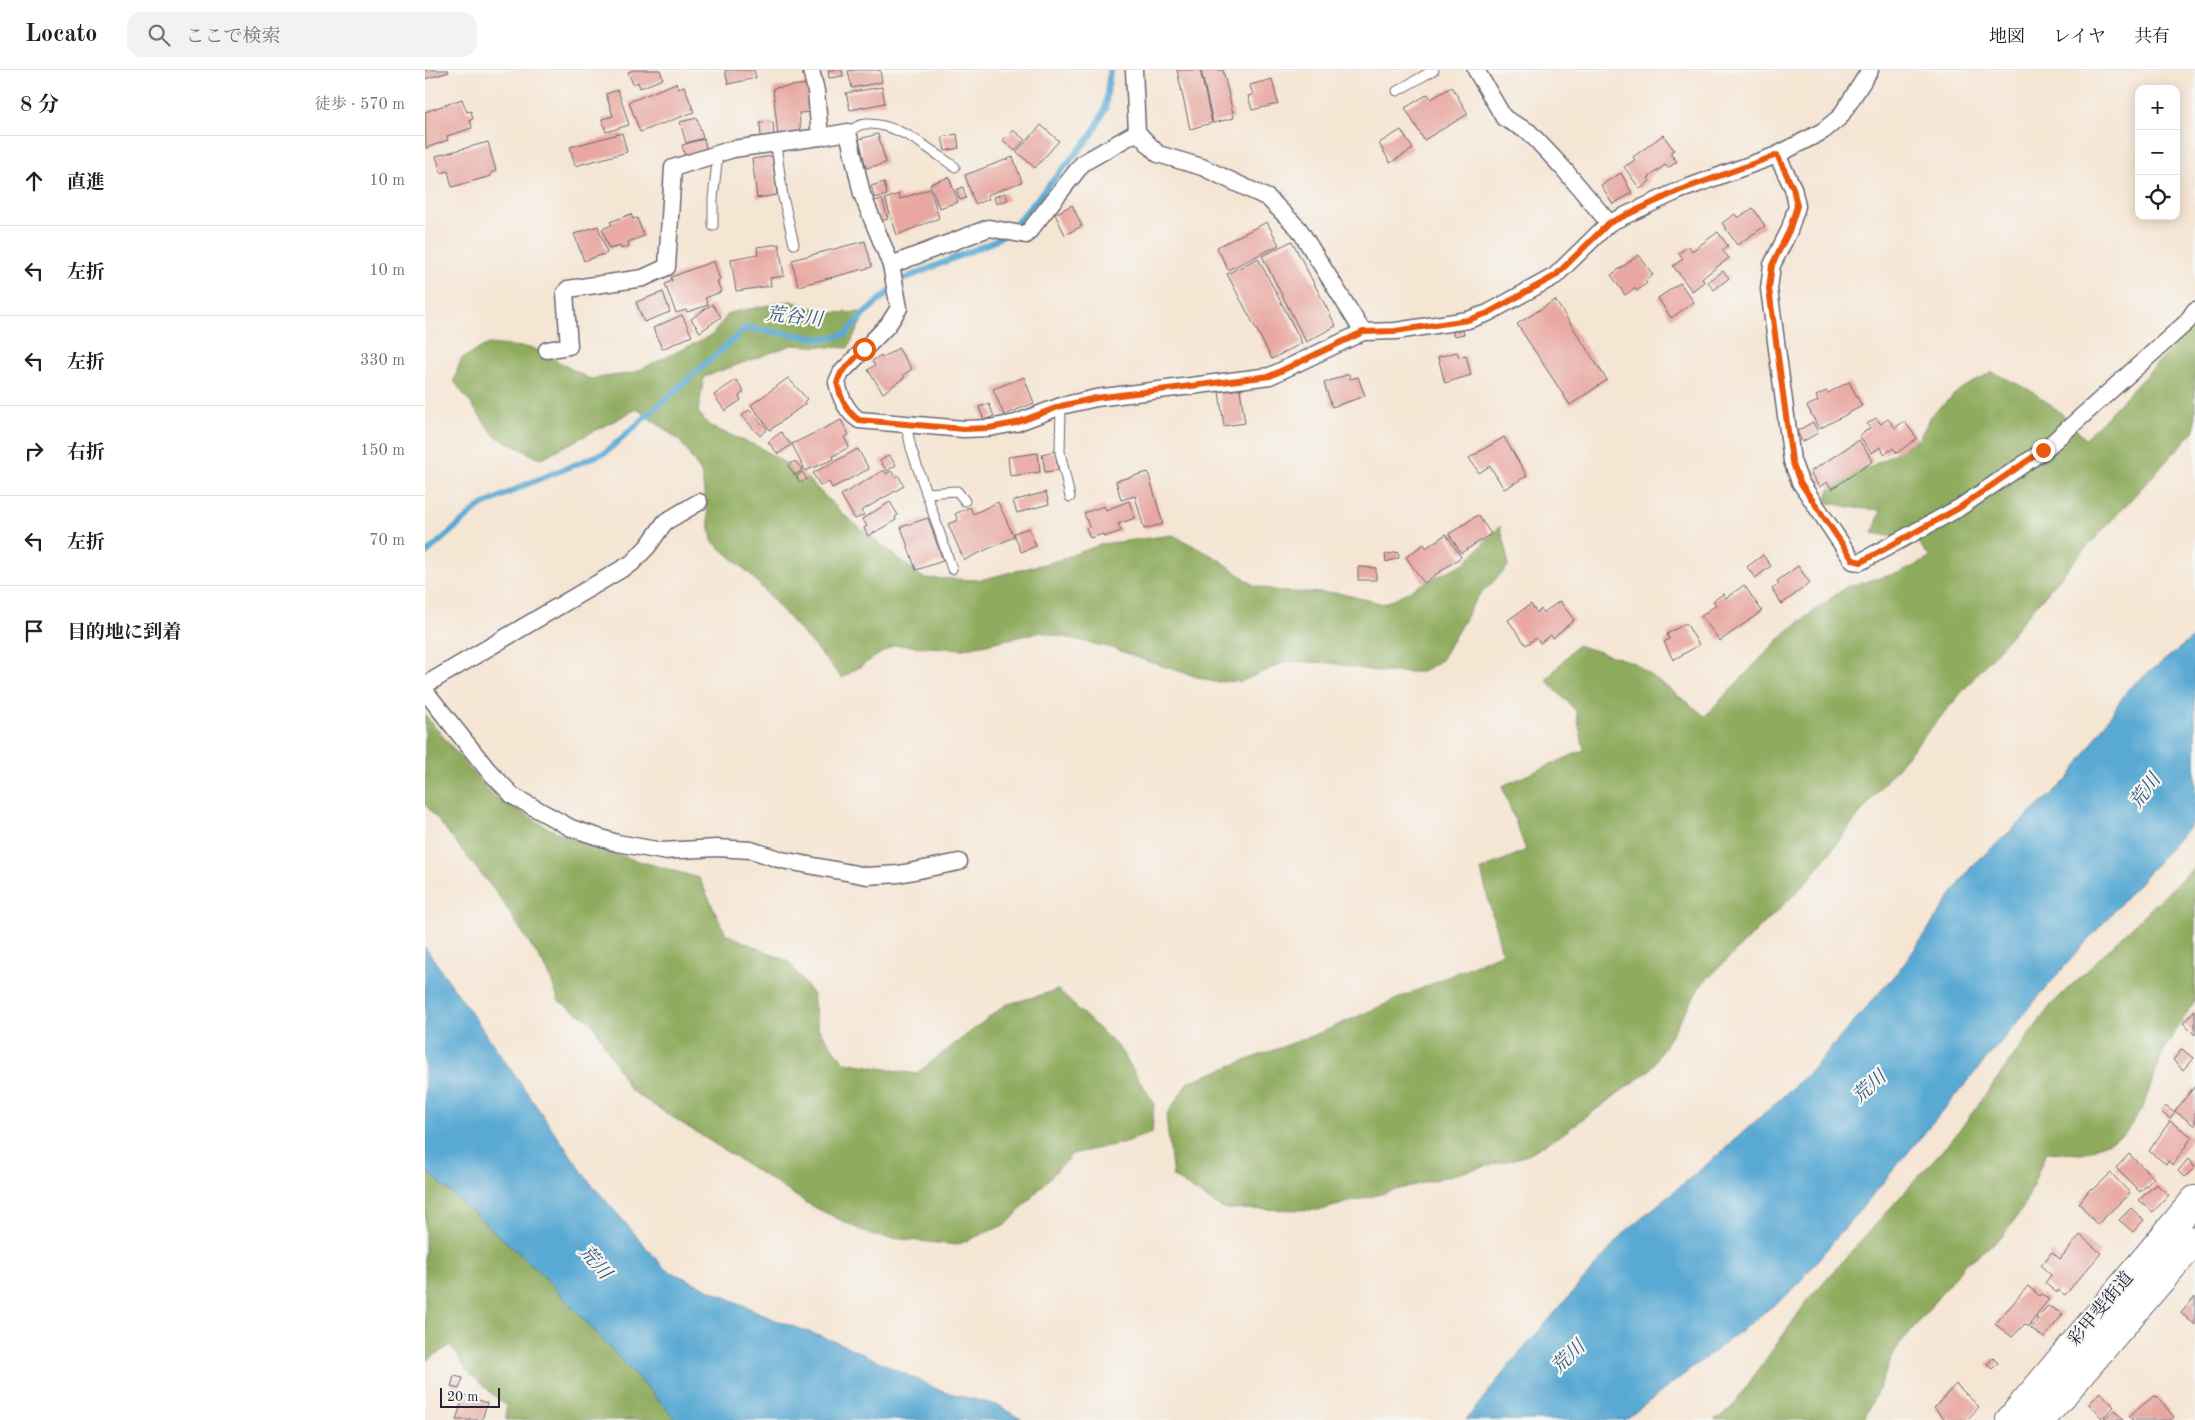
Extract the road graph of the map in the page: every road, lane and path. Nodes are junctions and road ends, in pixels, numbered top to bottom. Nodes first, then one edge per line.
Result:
1 (811, 70) edge
2 (1134, 70) edge
3 (1434, 70) edge
4 (1476, 70) edge
5 (1870, 70) edge
6 (1397, 91) dead end
7 (847, 132) junction
8 (1137, 132) junction
9 (820, 138) junction
10 (777, 145) junction
11 (719, 153) junction
12 (1777, 155) junction
13 (955, 167) dead end
14 (1609, 223) junction
15 (713, 226) dead end
16 (793, 244) dead end
17 (891, 265) junction
18 (2195, 310) edge
19 (1363, 332) junction
20 (547, 350) dead end
21 (1061, 406) junction
22 (906, 424) junction
23 (927, 493) junction
24 (1070, 496) dead end
25 (965, 501) dead end
26 (699, 502) dead end
27 (952, 569) dead end
28 (425, 685) edge
29 (425, 691) edge
30 (959, 862) dead end
31 (2195, 1200) edge
32 (2189, 1232) edge
33 (2051, 1413) edge
34 (2010, 1420) edge

1 - 9 street
2 - 8 street
3 - 6 lane
4 - 14 street
5 - 12 street
7 - 9 street
7 - 13 lane
7 - 17 street
8 - 17 street
8 - 19 street
9 - 10 street
10 - 11 street
10 - 16 lane
11 - 15 lane
11 - 20 street
12 - 14 street
12 - 18 street
14 - 19 street
17 - 22 street
19 - 21 street
21 - 22 street
21 - 24 lane
22 - 23 lane
23 - 25 lane
23 - 27 lane
26 - 28 street
29 - 30 street
31 - 32 highway, 彩甲斐街道
32 - 33 highway, 彩甲斐街道
32 - 34 highway, 彩甲斐街道

